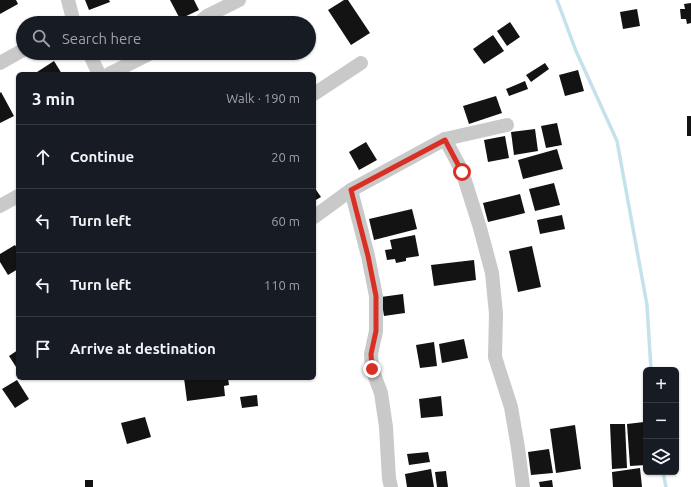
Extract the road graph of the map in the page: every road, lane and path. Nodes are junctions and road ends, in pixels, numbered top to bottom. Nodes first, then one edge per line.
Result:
1 (68, 0) edge
2 (239, 0) edge
3 (71, 16) edge
4 (207, 16) edge
5 (16, 54) edge
6 (92, 60) edge
7 (137, 60) edge
8 (0, 63) edge
9 (361, 63) dead end
10 (98, 72) edge
11 (113, 72) edge
12 (316, 93) edge
13 (507, 125) dead end
14 (445, 140) junction
15 (351, 190) junction
16 (16, 197) edge
17 (0, 206) edge
18 (316, 216) edge
19 (391, 487) edge
20 (522, 487) edge

1 - 3 street
2 - 4 street
5 - 8 street
6 - 10 street
7 - 11 street
9 - 12 street
13 - 14 street
14 - 15 street
14 - 20 street
15 - 18 street
15 - 19 street
16 - 17 street

